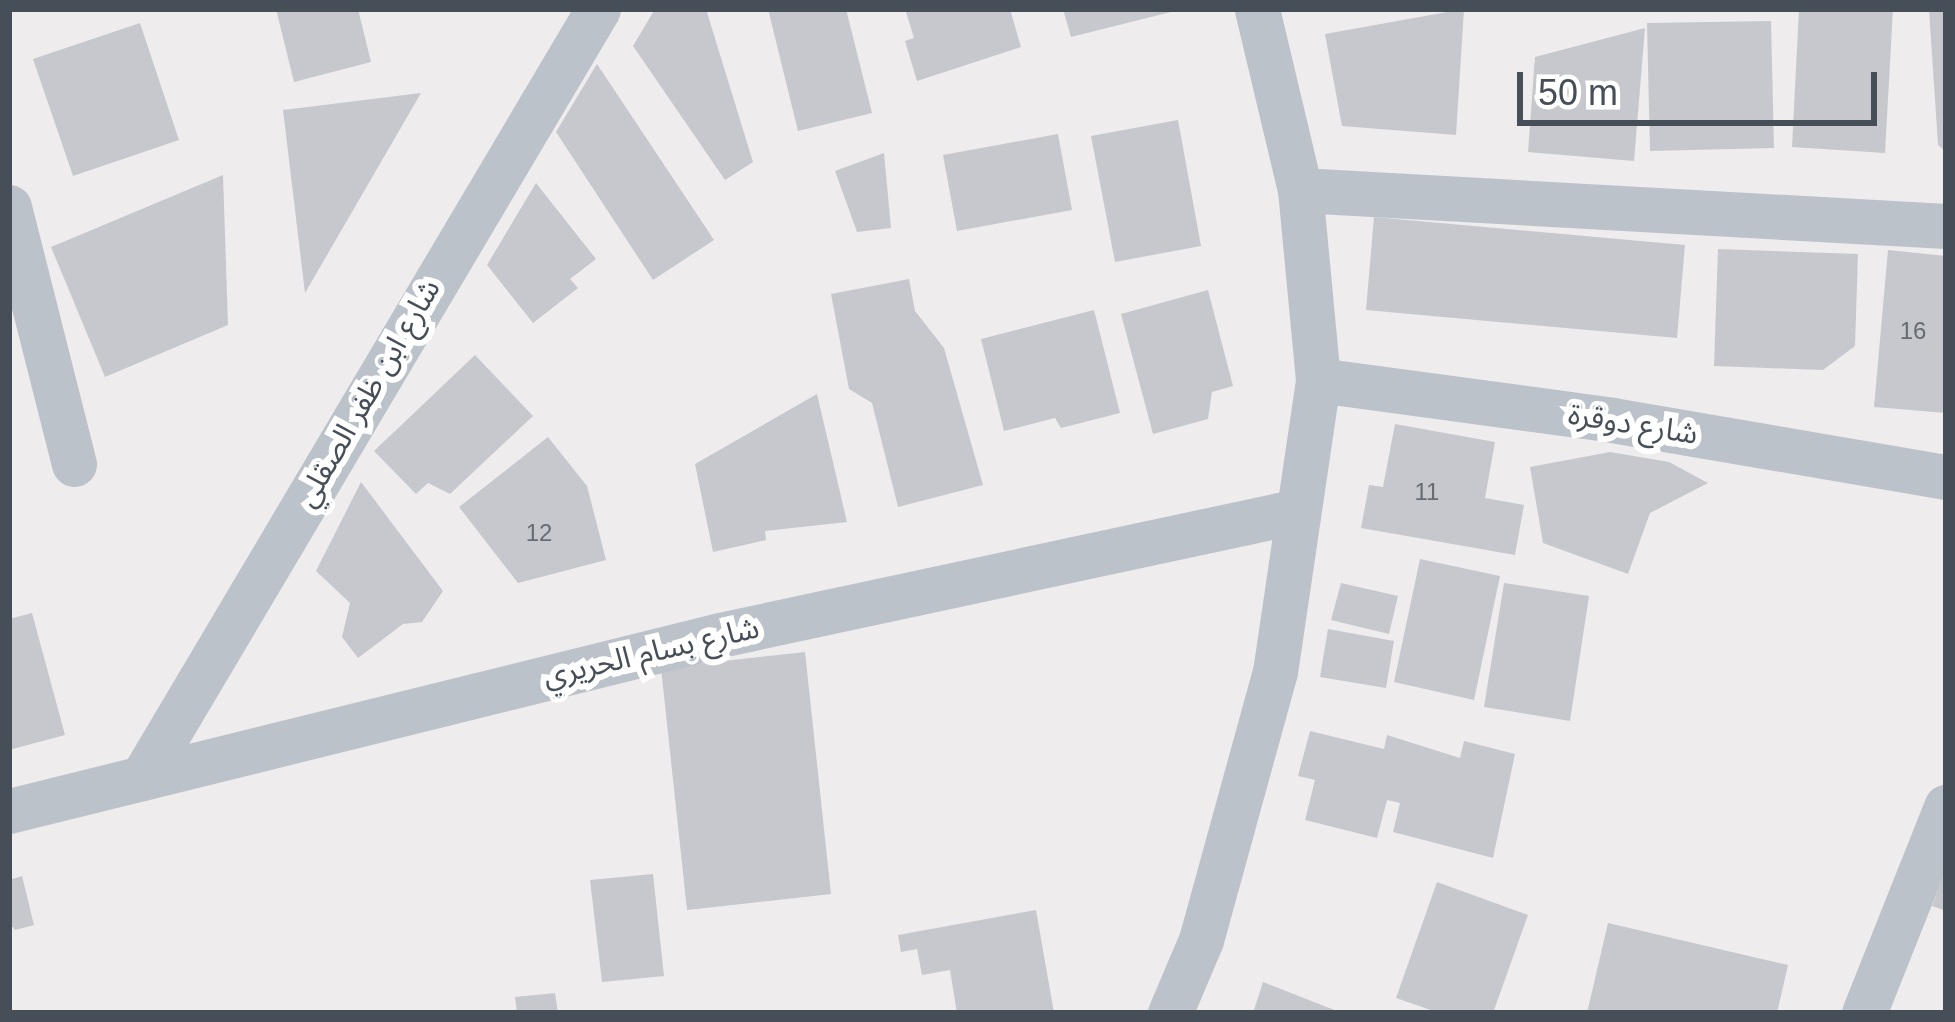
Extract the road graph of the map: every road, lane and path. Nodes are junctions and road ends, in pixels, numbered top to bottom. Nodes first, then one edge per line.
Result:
1 (598, 9) edge
2 (1257, 9) edge
3 (1300, 190) junction
4 (9, 207) edge
5 (1946, 226) edge
6 (1318, 380) junction
7 (74, 464) dead end
8 (1946, 477) edge
9 (1298, 511) junction
10 (142, 778) junction
11 (1946, 807) edge
12 (9, 811) edge
13 (1170, 1013) edge
14 (1864, 1013) edge

1 - 10 street, شارع ابن ظفر الصقلي
2 - 3 street
3 - 5 street
3 - 6 street
4 - 7 street
6 - 8 street, شارع دوقرة
6 - 9 street
9 - 10 street, شارع بسام الحريري
9 - 13 street
10 - 12 street, شارع بسام الحريري
11 - 14 street

